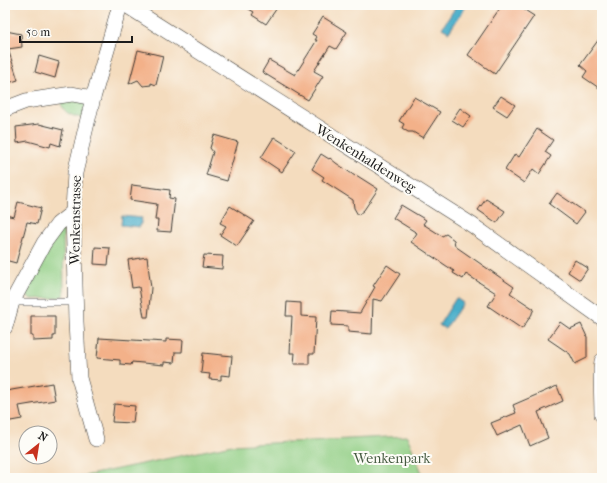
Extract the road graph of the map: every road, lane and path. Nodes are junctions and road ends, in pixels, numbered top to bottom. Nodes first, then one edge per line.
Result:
1 (120, 5) edge
2 (126, 5) edge
3 (92, 98) junction
4 (5, 109) edge
5 (72, 212) junction
6 (12, 302) junction
7 (75, 302) junction
8 (602, 318) edge
9 (5, 327) edge
10 (602, 361) edge
11 (602, 415) edge
12 (96, 439) dead end

1 - 3 street, Wenkenstrasse
2 - 8 street, Wenkenhaldenweg
3 - 4 street
3 - 5 street, Wenkenstrasse
5 - 6 street
5 - 7 street, Wenkenstrasse
6 - 7 lane
6 - 9 street
7 - 12 street, Wenkenstrasse
10 - 11 street

